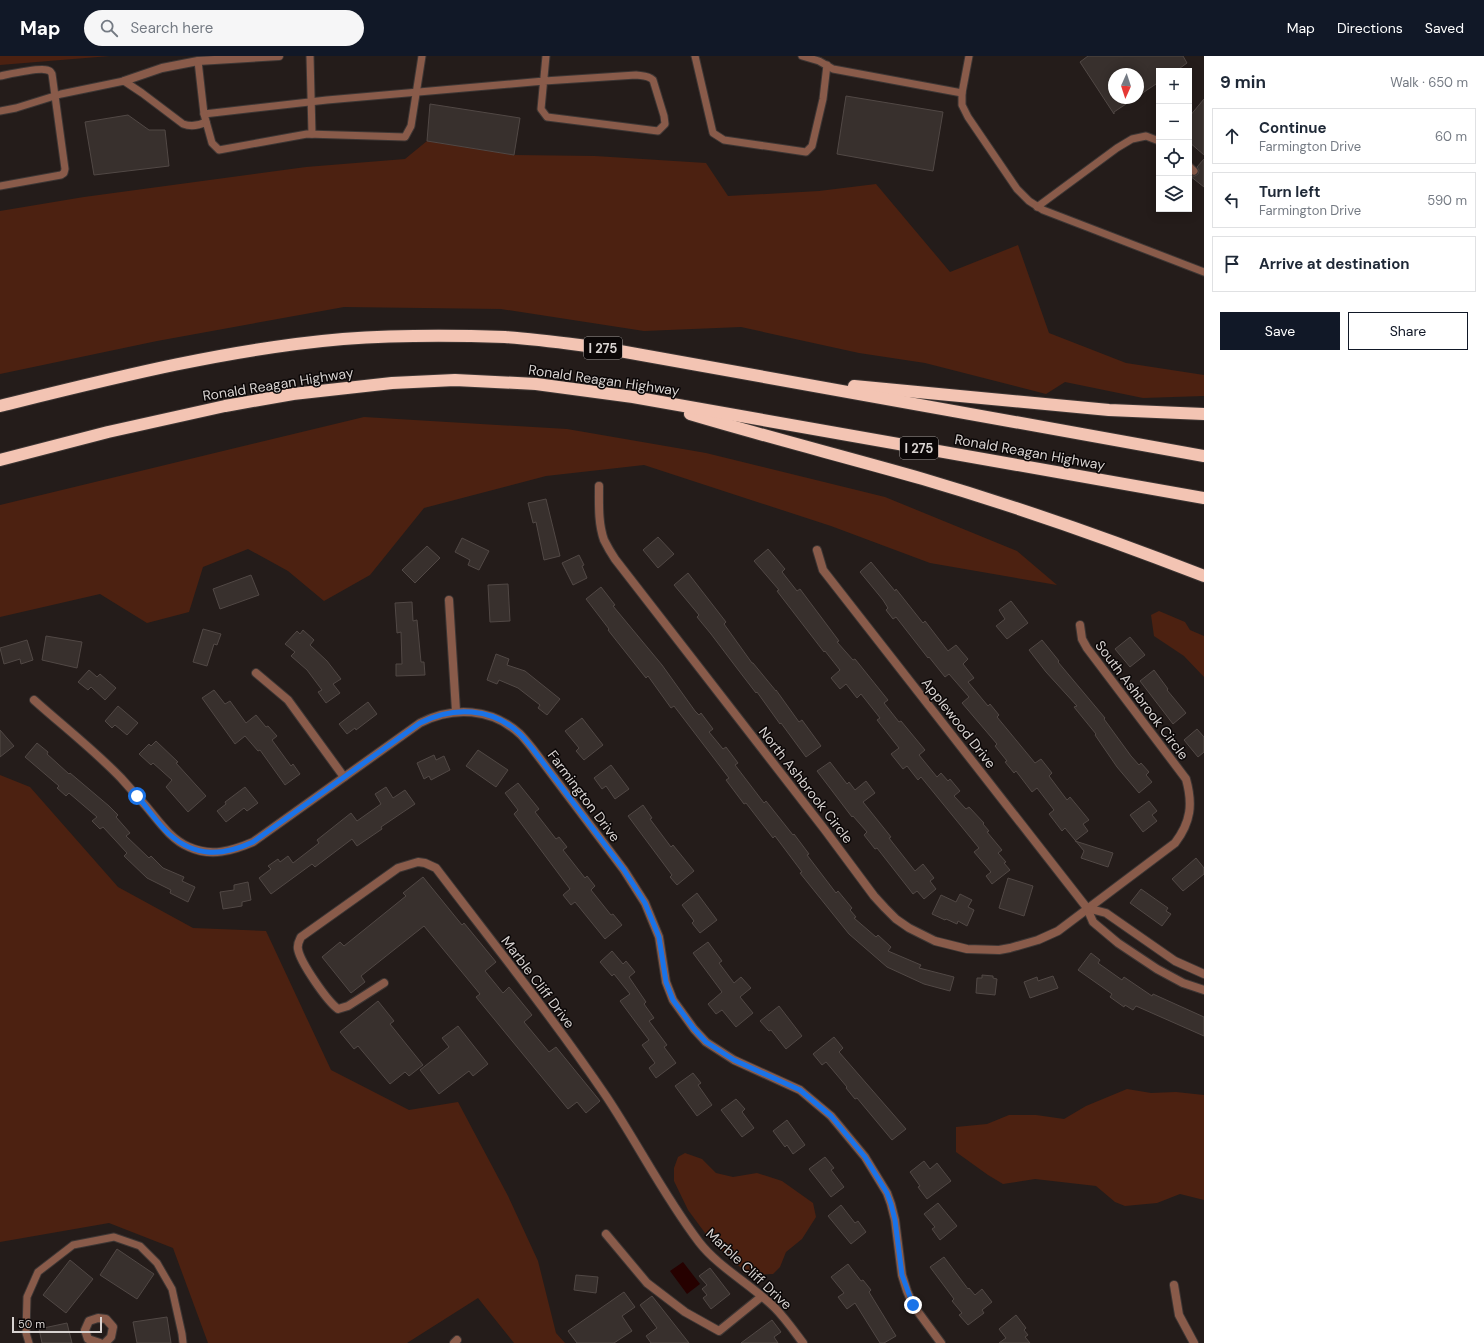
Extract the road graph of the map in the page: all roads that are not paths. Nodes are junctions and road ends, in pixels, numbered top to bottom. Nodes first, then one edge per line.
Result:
1 (279, 56) edge
2 (310, 56) edge
3 (422, 56) edge
4 (546, 56) edge
5 (694, 56) edge
6 (802, 56) edge
7 (969, 56) edge
8 (198, 61) junction
9 (827, 65) junction
10 (0, 76) edge
11 (124, 81) junction
12 (544, 81) junction
13 (417, 92) junction
14 (962, 93) junction
15 (55, 96) junction
16 (312, 101) junction
17 (0, 111) edge
18 (204, 114) junction
19 (206, 122) junction
20 (312, 134) junction
21 (1156, 140) edge
22 (0, 186) edge
23 (1037, 207) junction
24 (1204, 272) edge
25 (776, 379) junction
26 (633, 397) junction
27 (0, 406) edge
28 (1204, 414) edge
29 (1204, 456) edge
30 (0, 460) edge
31 (599, 486) dead end
32 (1204, 498) edge
33 (817, 550) dead end
34 (1204, 576) edge
35 (449, 600) dead end
36 (1080, 625) dead end
37 (256, 673) dead end
38 (34, 700) dead end
39 (456, 712) junction
40 (344, 777) junction
41 (1087, 908) junction
42 (1204, 974) edge
43 (384, 983) dead end
44 (1204, 990) edge
45 (606, 1234) dead end
46 (1174, 1285) dead end
47 (761, 1297) junction
48 (29, 1343) edge
49 (100, 1343) edge
50 (105, 1343) edge
51 (183, 1343) edge
52 (803, 1343) edge
53 (941, 1343) edge
54 (1194, 1343) edge

1 - 8 street
2 - 16 lane
3 - 13 lane
4 - 12 lane
5 - 9 lane
6 - 9 lane
7 - 14 lane
8 - 11 street
8 - 18 lane
9 - 14 lane
10 - 15 lane
11 - 15 lane
11 - 19 lane
12 - 12 lane
12 - 13 lane
13 - 16 lane
13 - 20 lane
14 - 23 lane
15 - 17 lane
15 - 22 lane
16 - 18 lane
16 - 20 lane
18 - 19 lane
19 - 20 lane
21 - 23 lane
23 - 24 lane
25 - 27 highway, Ronald Reagan Highway / I 275
25 - 28 highway
25 - 29 highway, Ronald Reagan Highway / I 275
26 - 30 highway, Ronald Reagan Highway / I 275
26 - 32 highway, Ronald Reagan Highway / I 275
26 - 34 highway
31 - 41 street, North Ashbrook Circle
33 - 41 street, Applewood Drive
35 - 39 street
36 - 41 street, South Ashbrook Circle
37 - 40 street
38 - 40 street, Farmington Drive
39 - 40 street, Farmington Drive
39 - 53 street, Farmington Drive
41 - 42 street
41 - 44 street, Applewood Drive
43 - 47 street, Marble Cliff Drive
45 - 47 street
46 - 54 street
47 - 52 street, Marble Cliff Drive
48 - 51 lane
49 - 50 street

